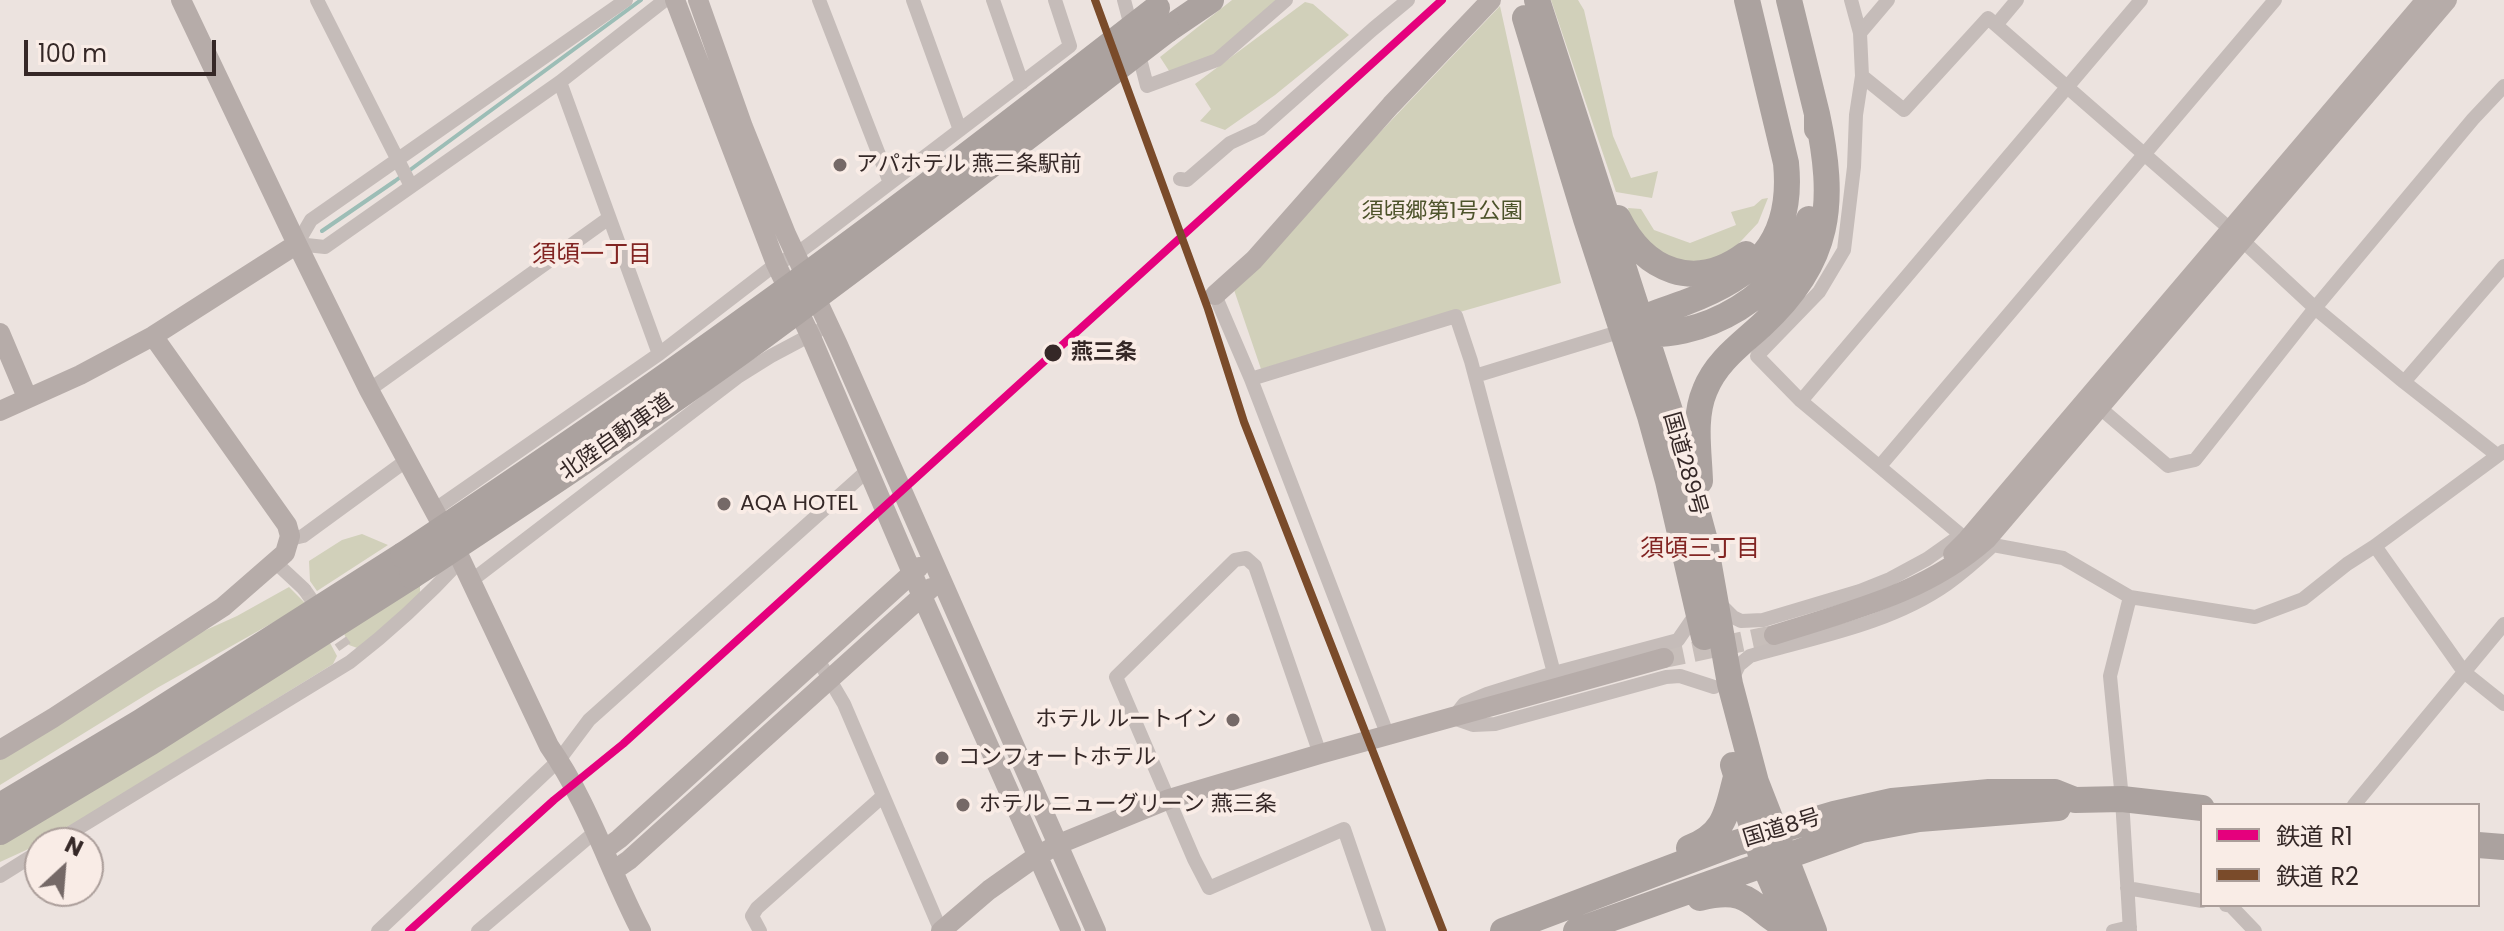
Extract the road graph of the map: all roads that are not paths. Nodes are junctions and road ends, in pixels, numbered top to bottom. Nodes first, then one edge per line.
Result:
1 (181, 0) edge
2 (317, 0) edge
3 (626, 0) edge
4 (665, 0) edge
5 (675, 0) edge
6 (698, 0) edge
7 (819, 0) edge
8 (913, 0) edge
9 (993, 0) edge
10 (1055, 0) edge
11 (1124, 0) edge
12 (1204, 0) edge
13 (1211, 0) edge
14 (1286, 0) edge
15 (1408, 0) edge
16 (1491, 0) edge
17 (1520, 0) edge
18 (1537, 0) edge
19 (1747, 0) edge
20 (1789, 0) edge
21 (1851, 0) edge
22 (1888, 0) edge
23 (2017, 0) edge
24 (2141, 0) edge
25 (2275, 0) edge
26 (2426, 0) edge
27 (2447, 0) edge
28 (1164, 12) edge
29 (1996, 25) junction
30 (1860, 33) junction
31 (1862, 76) junction
32 (560, 82) junction
33 (1022, 83) junction
34 (2504, 86) edge
35 (2067, 87) junction
36 (1817, 114) junction
37 (1577, 119) junction
38 (960, 130) junction
39 (2145, 154) junction
40 (398, 163) junction
41 (1786, 163) junction
42 (1180, 179) dead end
43 (890, 183) junction
44 (410, 184) junction
45 (609, 218) junction
46 (2236, 235) junction
47 (297, 244) junction
48 (795, 255) junction
49 (776, 264) junction
50 (2504, 266) edge
51 (1215, 295) joint
52 (2315, 308) junction
53 (829, 324) junction
54 (1635, 328) junction
55 (0, 333) edge
56 (153, 336) junction
57 (811, 337) junction
58 (659, 354) junction
59 (1475, 376) junction
60 (1251, 379) junction
61 (2404, 382) junction
62 (369, 390) junction
63 (27, 397) junction
64 (1801, 401) junction
65 (2094, 404) junction
66 (0, 411) edge
67 (2501, 453) edge
68 (407, 460) junction
69 (1880, 466) junction
70 (868, 470) junction
71 (434, 510) junction
72 (1704, 537) junction
73 (290, 539) junction
74 (1977, 540) junction
75 (2375, 546) junction
76 (930, 557) junction
77 (461, 560) junction
78 (275, 562) junction
79 (408, 566) junction
80 (912, 573) junction
81 (940, 580) junction
82 (471, 581) junction
83 (304, 589) tunnel mouth
84 (922, 596) junction
85 (2130, 597) junction
86 (1708, 604) junction
87 (2504, 624) edge
88 (1774, 635) tunnel mouth
89 (345, 647) tunnel mouth
90 (817, 658) junction
91 (1664, 658) tunnel mouth
92 (350, 662) junction
93 (2464, 672) junction
94 (1554, 673) junction
95 (830, 679) junction
96 (1722, 686) junction
97 (2504, 704) edge
98 (1453, 718) junction
99 (1388, 736) junction
100 (0, 750) edge
101 (1320, 754) junction
102 (559, 760) junction
103 (1736, 777) junction
104 (883, 796) junction
105 (1169, 799) junction
106 (2122, 799) junction
107 (2075, 800) junction
108 (2356, 803) edge
109 (0, 806) edge
110 (2200, 808) edge
111 (80, 827) edge
112 (596, 831) junction
113 (0, 832) edge
114 (1765, 834) junction
115 (1059, 844) junction
116 (2480, 845) edge
117 (2504, 847) edge
118 (604, 850) junction
119 (1037, 856) junction
120 (1775, 860) junction
121 (24, 861) edge
122 (613, 871) junction
123 (0, 876) edge
124 (1625, 886) junction
125 (2127, 888) junction
126 (1685, 892) junction
127 (2200, 901) edge
128 (2232, 907) edge
129 (2130, 929) edge
130 (378, 931) edge
131 (478, 931) edge
132 (641, 931) edge
133 (760, 931) edge
134 (941, 931) edge
135 (1071, 931) edge
136 (1096, 931) edge
137 (1379, 931) edge
138 (1503, 931) edge
139 (1576, 931) edge
140 (1793, 931) edge
141 (1814, 931) edge
142 (2113, 931) edge
143 (2255, 931) edge

1 - 47 street
2 - 40 street
3 - 40 street
4 - 32 street
5 - 49 street
6 - 48 street
7 - 43 street
8 - 38 street
9 - 33 street
10 - 33 street
11 - 14 street
12 - 28 highway, 北陸自動車道
13 - 28 highway
15 - 42 street
16 - 51 street
17 - 54 highway, 国道289号
18 - 37 highway, 国道289号
19 - 41 highway
20 - 36 highway
21 - 30 street
22 - 30 street
23 - 29 street
24 - 35 street
25 - 39 street
26 - 46 street
27 - 46 street
28 - 79 highway, 北陸自動車道, bridge
29 - 31 street
29 - 35 street
30 - 31 street
31 - 64 street
32 - 44 street
32 - 45 street
33 - 38 street
34 - 52 street
35 - 39 street
35 - 64 street
36 - 54 highway
36 - 72 highway
37 - 41 highway
37 - 54 highway, 国道289号
38 - 43 street
39 - 46 street
39 - 69 street
40 - 44 street
40 - 47 street
41 - 54 highway
43 - 48 street
44 - 47 street
45 - 58 street
45 - 62 street
46 - 52 street
46 - 65 street
47 - 56 street
47 - 62 street
48 - 49 street
48 - 53 street
49 - 57 street
49 - 58 street
50 - 61 street
51 - 60 street
52 - 61 street
52 - 65 street
53 - 57 street
53 - 76 street
54 - 59 street
54 - 72 highway, 国道289号
54 - 86 highway, 国道289号
55 - 63 street
56 - 63 street
56 - 73 street
57 - 70 street
57 - 82 street
58 - 71 street
59 - 60 street
59 - 94 street
60 - 99 street
61 - 67 street
62 - 68 street
63 - 66 street
64 - 69 street
65 - 74 street
67 - 75 street
68 - 71 street
68 - 73 street
69 - 74 street
70 - 80 street
70 - 102 street
71 - 77 street
72 - 86 highway, 国道289号
73 - 78 street
74 - 85 street
74 - 86 street
74 - 88 street
74 - 96 street
75 - 85 street
75 - 93 street
76 - 80 street
76 - 81 street
77 - 82 street
77 - 92 street
78 - 83 street
78 - 100 street
79 - 109 highway, 北陸自動車道
79 - 113 highway, 北陸自動車道
80 - 84 street
80 - 90 street
81 - 84 street
81 - 115 street
82 - 102 street
84 - 95 street
84 - 119 street
85 - 106 street
86 - 94 street
86 - 96 highway, 国道289号
87 - 93 street
89 - 92 street
90 - 95 street
90 - 118 street
91 - 98 street
92 - 111 street
93 - 97 street
93 - 108 street
94 - 98 street
95 - 104 street
95 - 122 street
96 - 98 street
96 - 103 highway, 国道289号
96 - 114 highway, 国道289号
98 - 99 street
99 - 101 street
101 - 105 street
101 - 105 street
102 - 112 street
102 - 130 street
103 - 114 highway, 国道289号
103 - 124 highway
104 - 133 street
104 - 134 street
105 - 115 street
105 - 137 street
106 - 107 highway, 国道8号
106 - 110 highway, 国道8号
106 - 125 street
107 - 114 highway, 国道8号
107 - 120 highway, 国道8号
112 - 118 street
112 - 131 street
114 - 120 highway, 国道289号
114 - 124 highway, 国道8号
115 - 119 street
115 - 136 street
116 - 117 highway
118 - 122 street
119 - 134 street
119 - 135 street
120 - 126 highway, 国道8号
120 - 140 highway, 国道289号
120 - 141 highway, 国道289号
121 - 123 street
122 - 132 street
124 - 138 highway, 国道8号
125 - 127 street
125 - 129 street
126 - 139 highway, 国道8号
126 - 140 highway
128 - 143 street
129 - 142 street

